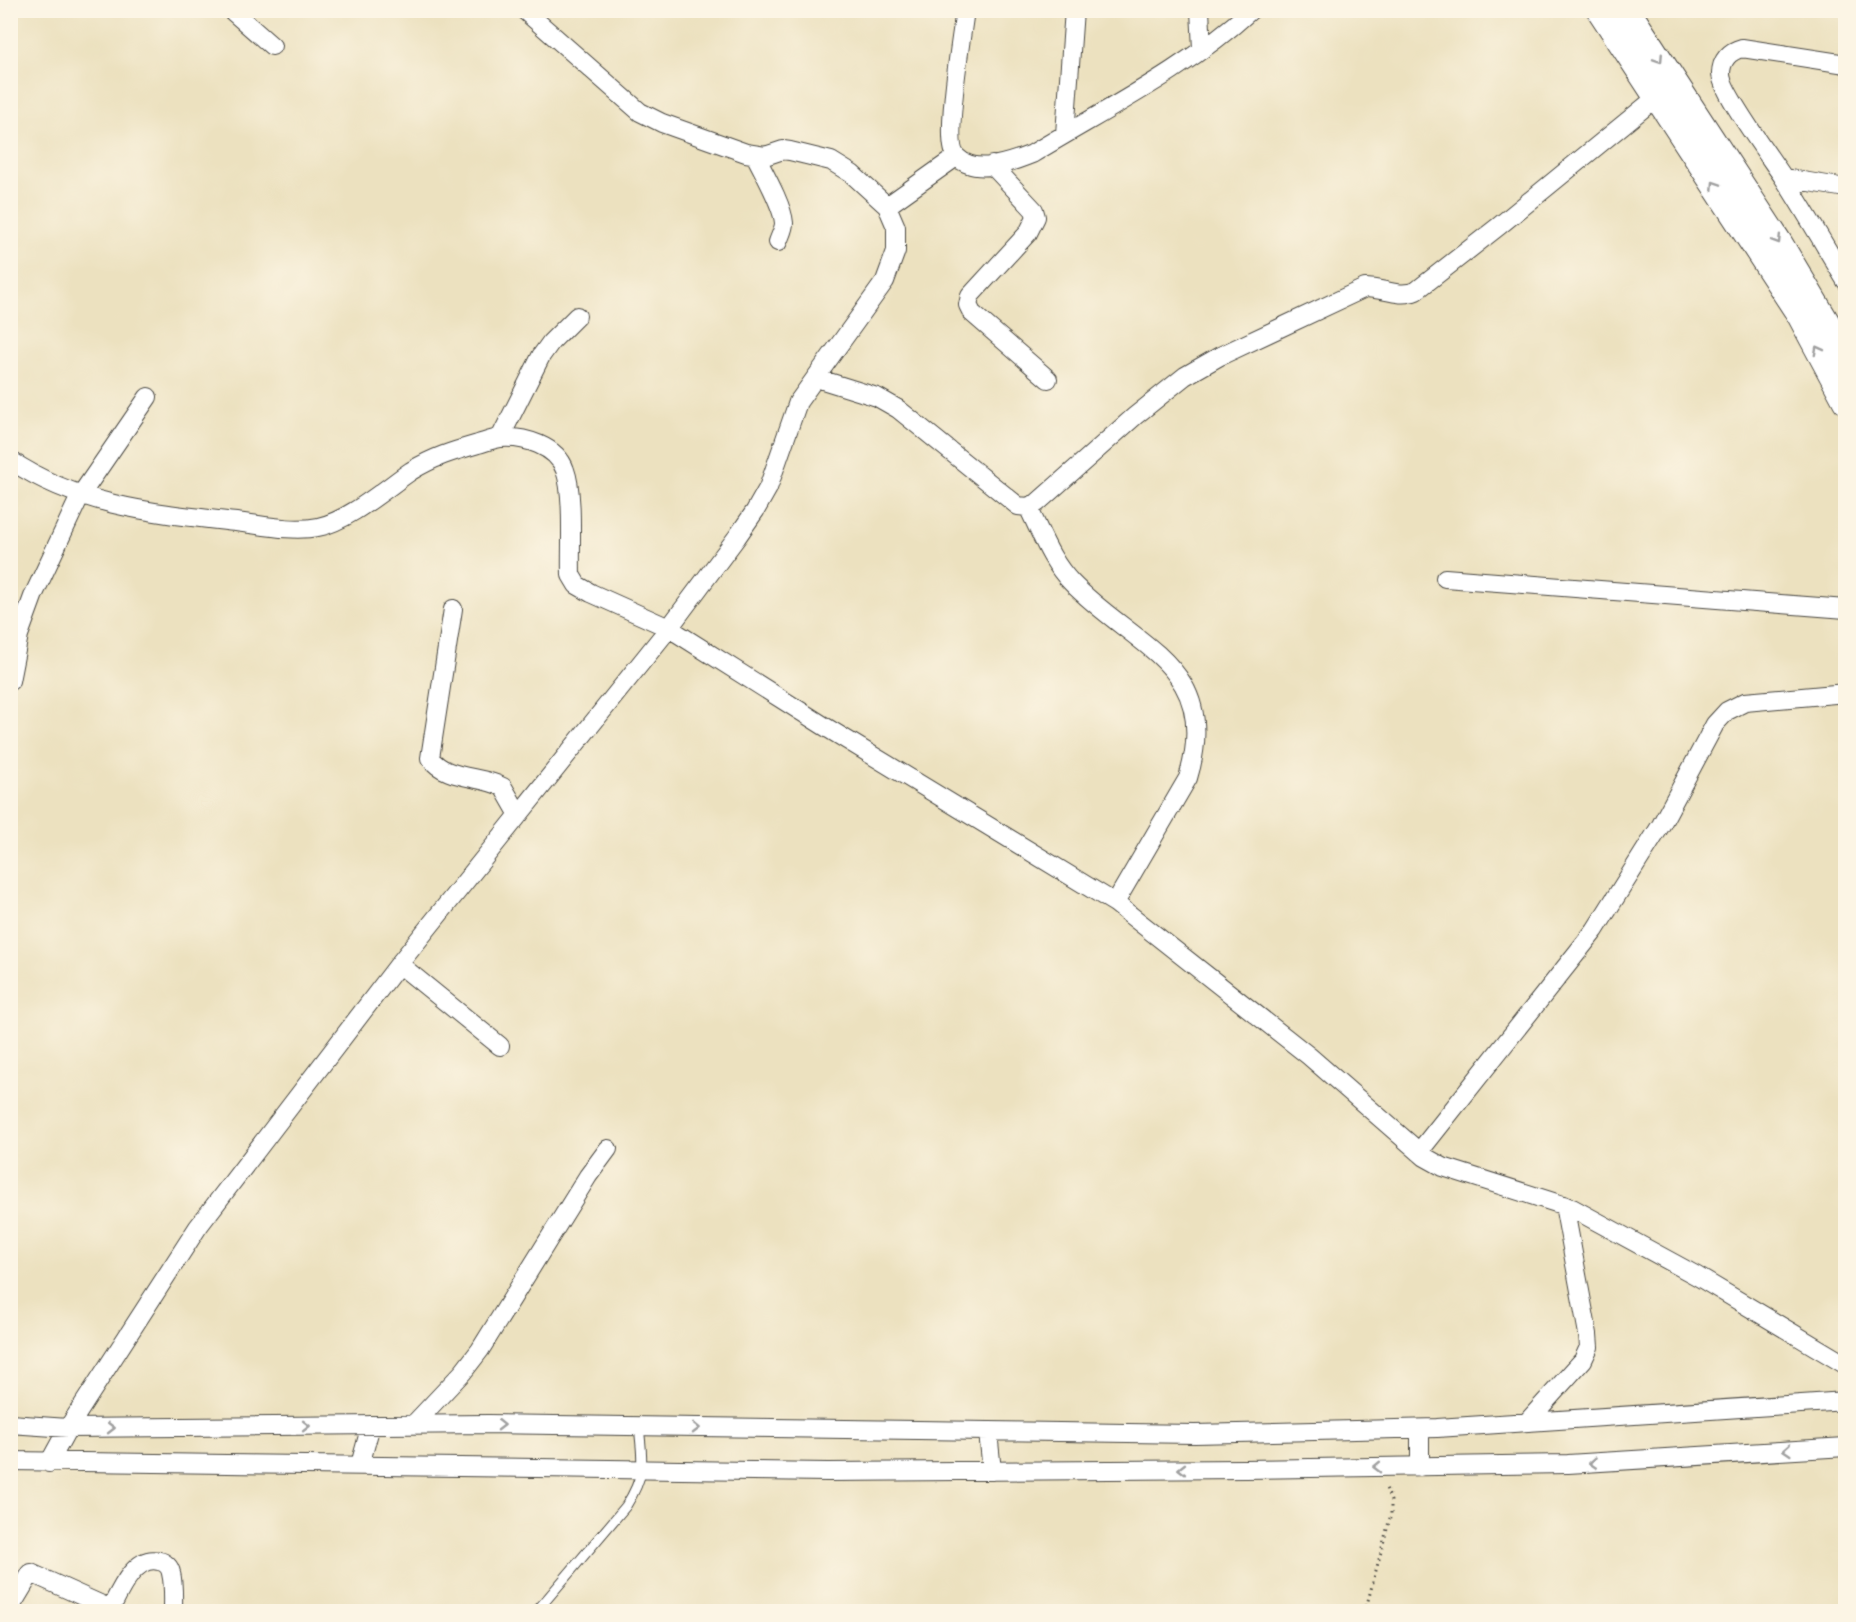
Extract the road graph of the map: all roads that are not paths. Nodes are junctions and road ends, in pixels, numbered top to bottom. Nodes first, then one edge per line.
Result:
1 (231, 10) edge
2 (524, 10) edge
3 (965, 10) edge
4 (1074, 10) edge
5 (1200, 10) edge
6 (1251, 10) edge
7 (1600, 10) edge
8 (1626, 10) edge
9 (273, 46) dead end
10 (1202, 49) junction
11 (1845, 64) edge
12 (1657, 98) junction
13 (1065, 134) junction
14 (755, 155) junction
15 (956, 157) junction
16 (992, 165) junction
17 (1784, 178) junction
18 (1845, 188) edge
19 (887, 206) junction
20 (778, 242) dead end
21 (1845, 281) edge
22 (577, 316) dead end
23 (1845, 355) edge
24 (816, 378) junction
25 (1048, 379) dead end
26 (148, 397) dead end
27 (1845, 401) edge
28 (500, 438) junction
29 (10, 460) edge
30 (80, 496) junction
31 (1028, 507) junction
32 (1445, 578) dead end
33 (453, 609) dead end
34 (1845, 609) edge
35 (669, 628) junction
36 (10, 681) edge
37 (1845, 693) edge
38 (519, 815) junction
39 (1114, 903) junction
40 (399, 964) junction
41 (500, 1046) dead end
42 (608, 1149) dead end
43 (1419, 1152) junction
44 (1564, 1205) junction
45 (1845, 1365) edge
46 (1845, 1401) edge
47 (1527, 1422) junction
48 (10, 1424) edge
49 (370, 1425) junction
50 (413, 1425) junction
51 (639, 1427) junction
52 (68, 1428) junction
53 (1420, 1429) junction
54 (988, 1432) junction
55 (1845, 1446) edge
56 (10, 1461) edge
57 (49, 1463) junction
58 (360, 1465) junction
59 (1420, 1467) junction
60 (643, 1469) junction
61 (992, 1471) junction
62 (10, 1608) edge
63 (110, 1610) edge
64 (173, 1611) edge
65 (536, 1611) edge

1 - 9 street
2 - 14 street
3 - 15 street
4 - 13 street
5 - 10 street
6 - 10 street
7 - 12 street
8 -> 23 street
10 - 13 street
11 - 17 street
27 -> 12 street
12 - 31 street
13 - 16 street
14 - 19 street
14 - 20 street
15 - 16 street
15 - 19 street
16 - 25 street
17 - 18 street
17 - 21 street
19 - 24 street
22 - 28 street
24 - 31 street
24 - 35 street
26 - 30 street
28 - 30 street
28 - 35 street
29 - 30 street
30 - 36 street
31 - 39 street
32 - 34 street
33 - 38 street
35 - 38 street
35 - 39 street
37 - 43 street
38 - 40 street
39 - 43 street
40 - 41 street
40 - 52 street
42 - 50 street
43 - 44 street
44 - 45 street
44 - 47 street
46 - 47 street
47 - 53 street
48 - 52 street
49 - 50 street
52 -> 49 street
49 - 58 street
50 -> 51 street
51 -> 54 street
51 - 60 lane
52 - 57 street
53 - 54 street
53 - 59 street
54 - 61 street
55 -> 59 street
56 - 57 street
57 - 58 street
58 - 60 street
59 -> 61 street
60 - 61 street
60 - 65 lane
62 - 63 street
63 - 64 street

